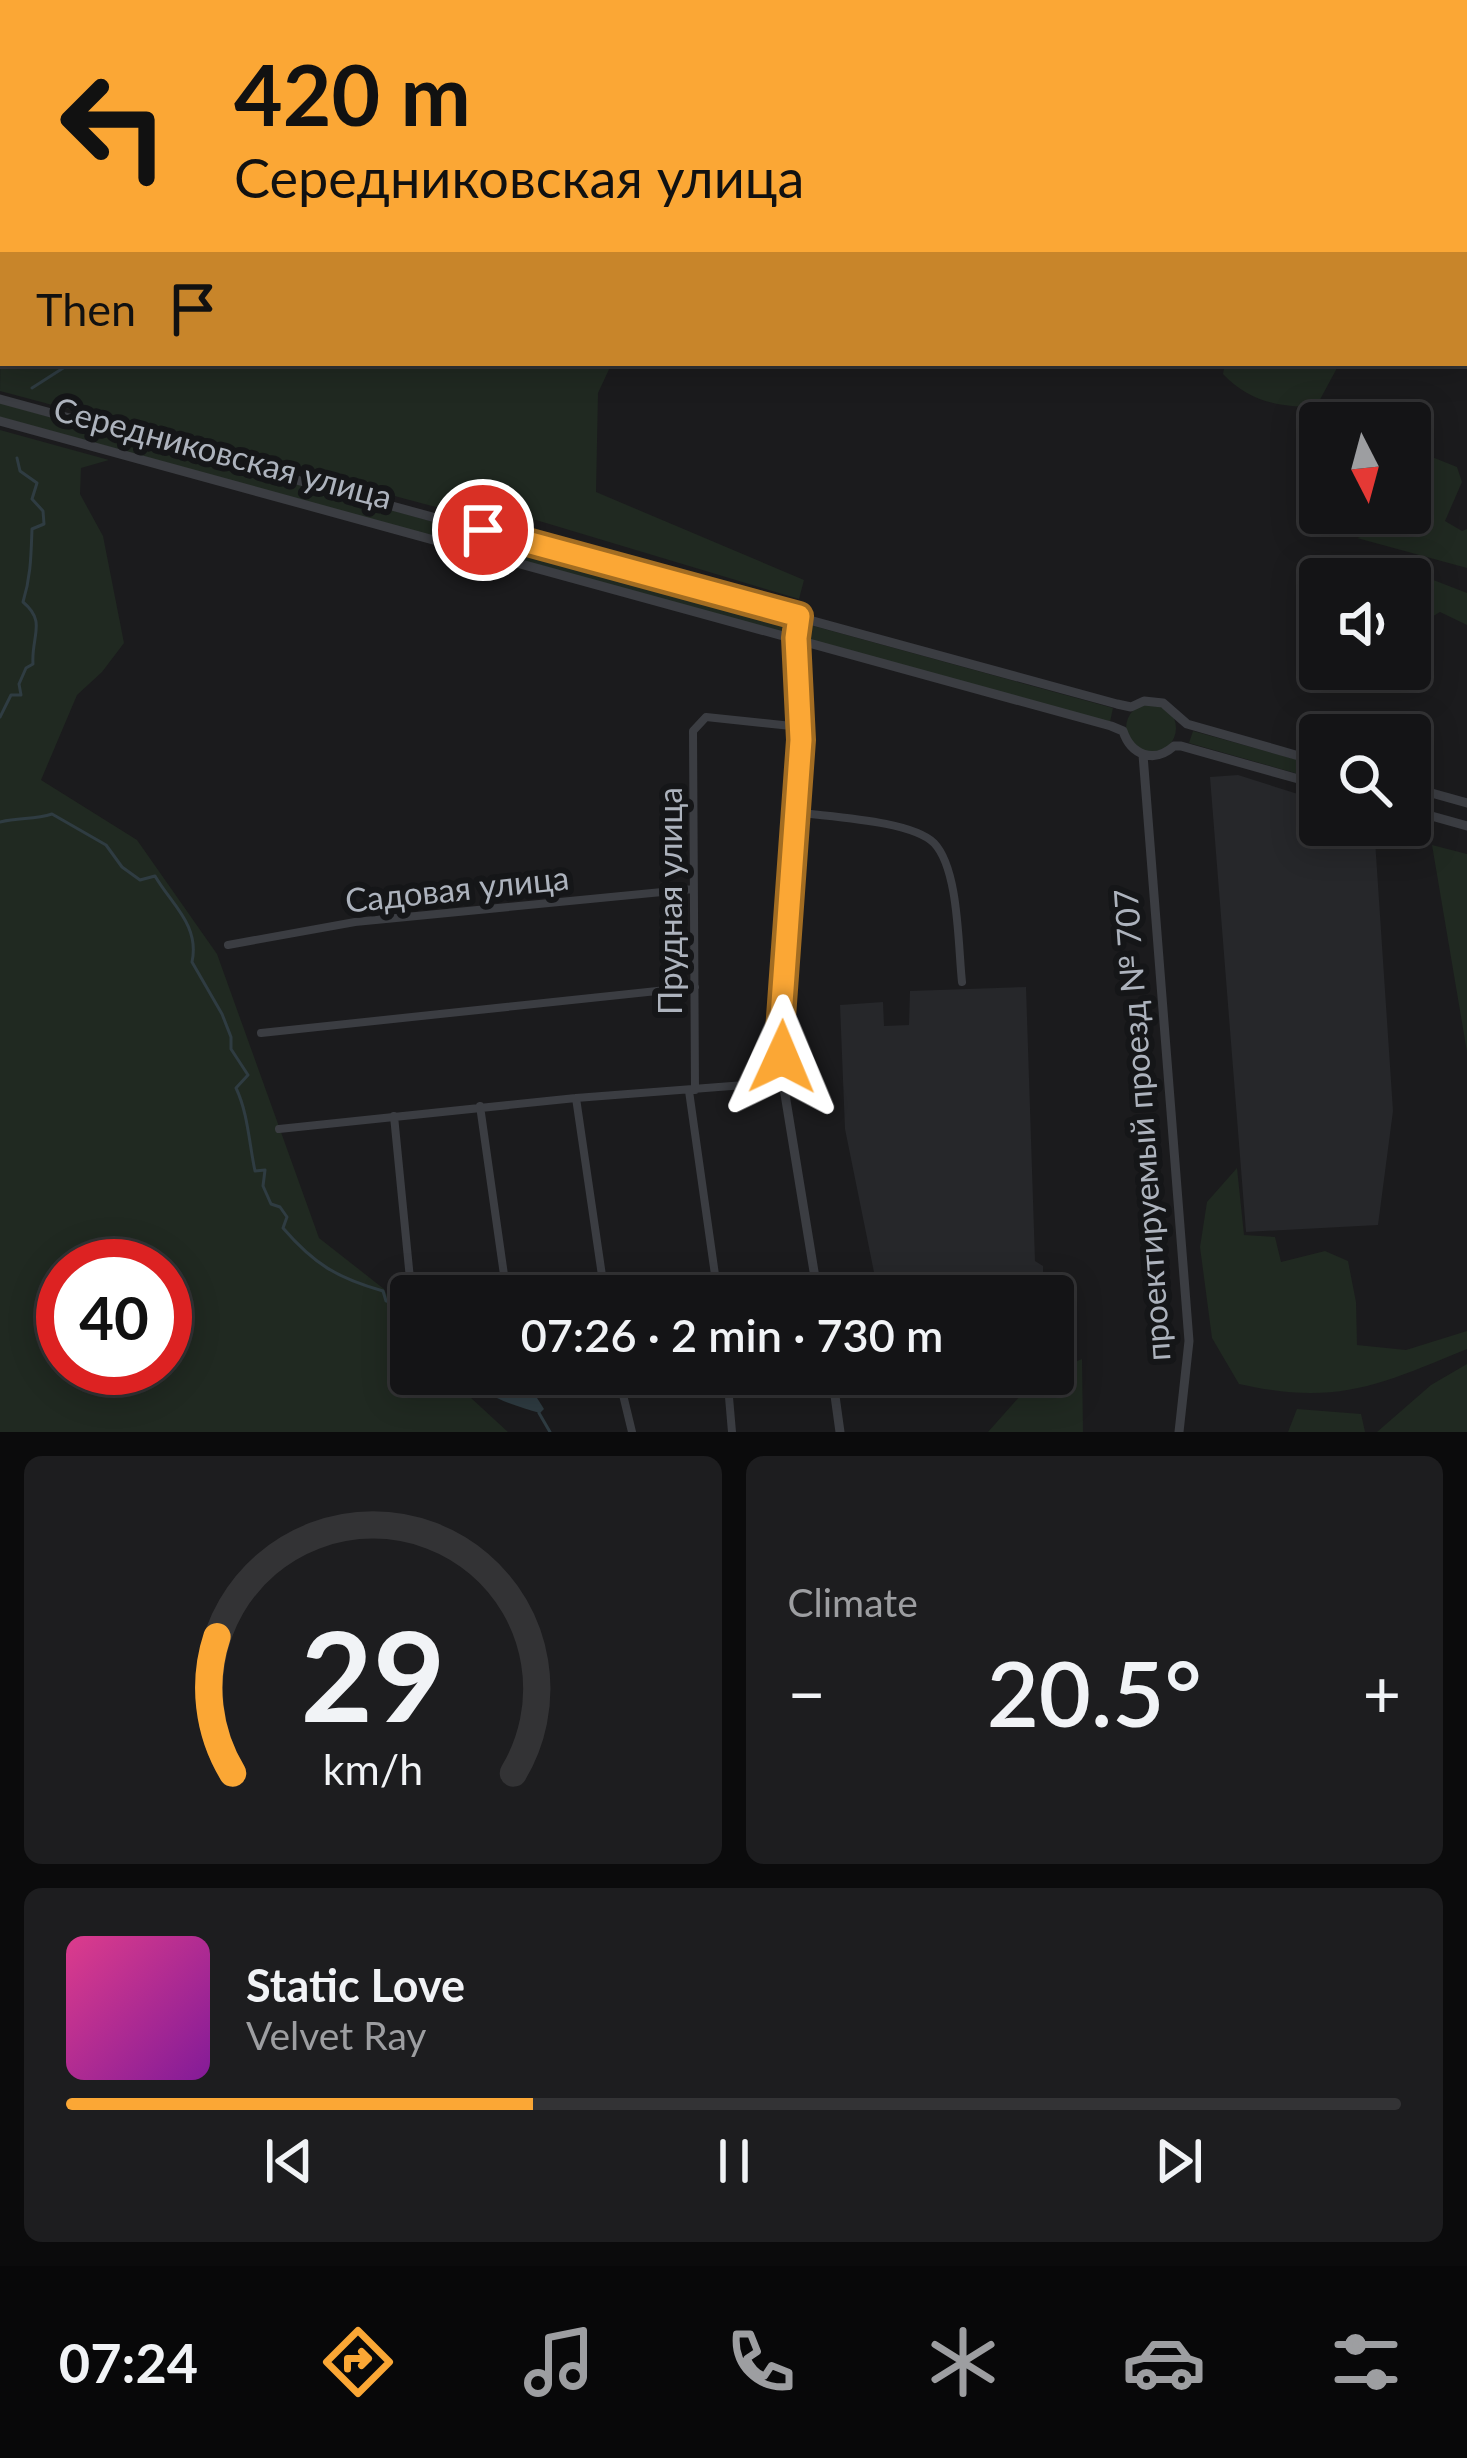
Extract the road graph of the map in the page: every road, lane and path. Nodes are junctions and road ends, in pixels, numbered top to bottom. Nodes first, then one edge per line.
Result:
1 (0, 399) edge
2 (0, 421) edge
3 (161, 442) junction
4 (157, 463) junction
5 (799, 616) junction
6 (796, 638) junction
7 (1130, 707) junction
8 (1179, 720) junction
9 (801, 727) junction
10 (1123, 731) junction
11 (1174, 746) junction
12 (1143, 755) junction
13 (1299, 756) edge
14 (1299, 779) edge
15 (1431, 793) edge
16 (1467, 803) edge
17 (794, 812) junction
18 (1431, 816) edge
19 (1467, 826) edge
20 (693, 890) junction
21 (228, 946) dead end
22 (962, 982) dead end
23 (695, 988) junction
24 (261, 1033) dead end
25 (783, 1082) junction
26 (692, 1090) junction
27 (576, 1098) junction
28 (480, 1106) junction
29 (394, 1116) junction
30 (279, 1129) dead end
31 (410, 1275) edge
32 (504, 1275) edge
33 (602, 1275) edge
34 (715, 1275) edge
35 (815, 1275) edge
36 (623, 1395) edge
37 (729, 1395) edge
38 (835, 1395) edge
39 (632, 1432) edge
40 (732, 1432) edge
41 (840, 1432) edge
42 (1179, 1432) edge

1 - 3 street, Середниковская улица
2 - 4 street, Середниковская улица
3 - 4 street
3 - 5 street, Середниковская улица
4 - 6 street, Середниковская улица
5 - 6 street
5 - 7 street, Середниковская улица
6 - 9 street
6 - 10 street, Середниковская улица
7 - 8 street, Середниковская улица
7 - 10 street
8 - 11 street
8 - 13 street, Середниковская улица
9 - 17 street
9 - 20 street, Прудная улица
10 - 12 street
11 - 12 street
11 - 14 street
12 - 42 street, проектируемый проезд № 707
15 - 16 street
17 - 22 street
17 - 25 street
18 - 19 street
20 - 21 street, Садовая улица
20 - 23 street, Прудная улица
23 - 24 street
23 - 26 street, Прудная улица
25 - 26 street
25 - 35 street
26 - 27 street
26 - 34 street, Прудная улица
27 - 28 street
27 - 33 street
28 - 29 street
28 - 32 street
29 - 30 street
29 - 31 street
36 - 39 street
37 - 40 street
38 - 41 street

